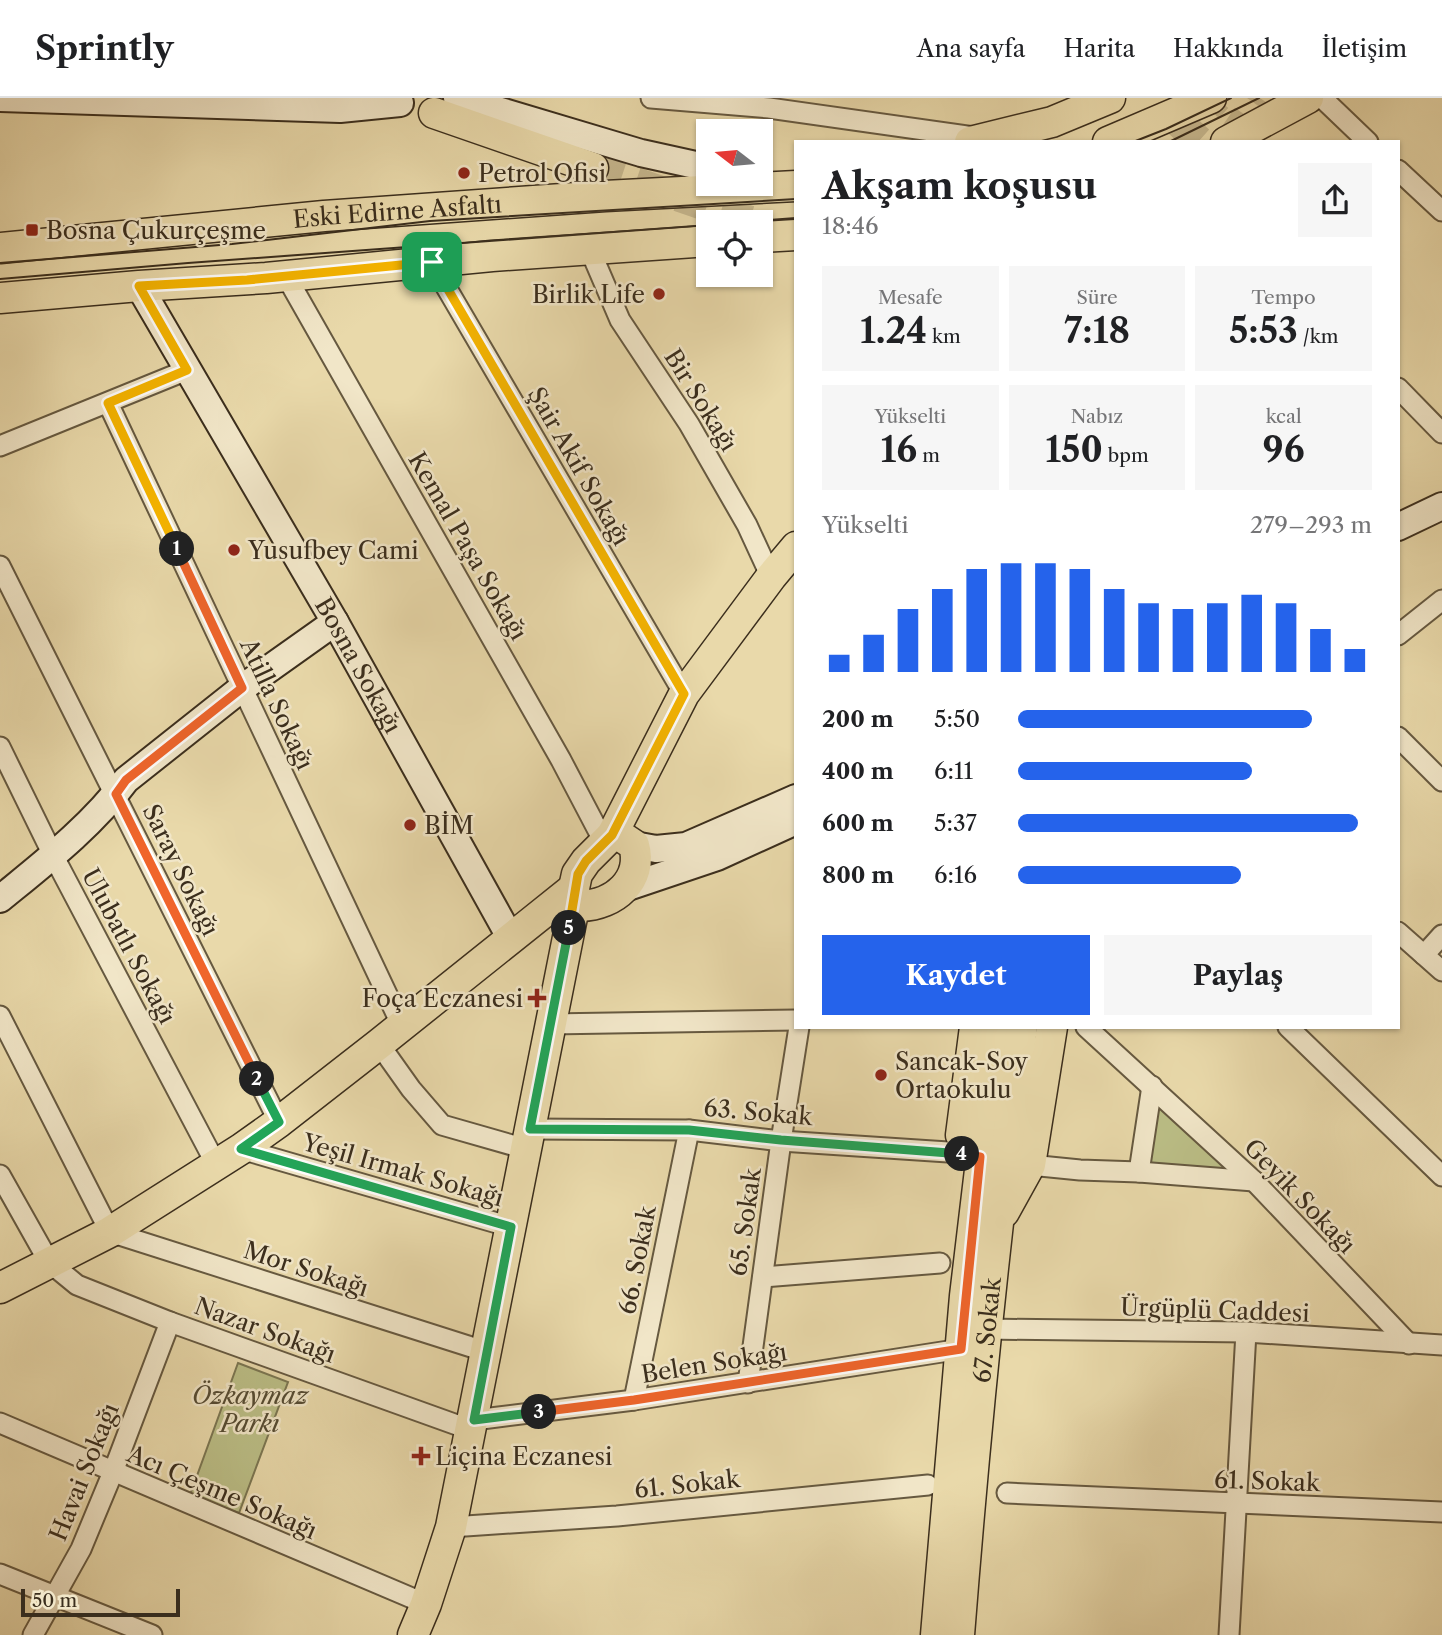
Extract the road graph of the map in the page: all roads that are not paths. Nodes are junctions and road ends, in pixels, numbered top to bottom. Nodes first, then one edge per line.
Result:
1 (651, 98) edge
2 (1111, 98) edge
3 (1211, 98) edge
4 (1308, 98) edge
5 (1322, 98) edge
6 (0, 99) edge
7 (393, 100) edge
8 (770, 103) edge
9 (445, 106) edge
10 (1246, 135) edge
11 (978, 140) edge
12 (1113, 140) edge
13 (1366, 140) edge
14 (696, 165) edge
15 (593, 168) tunnel mouth
16 (1400, 172) edge
17 (774, 182) edge
18 (794, 186) edge
19 (794, 186) edge
20 (1442, 211) edge
21 (794, 235) edge
22 (773, 236) edge
23 (696, 242) edge
24 (0, 248) edge
25 (590, 250) junction
26 (432, 262) junction
27 (286, 276) junction
28 (139, 286) junction
29 (0, 299) edge
30 (187, 370) junction
31 (1400, 390) edge
32 (108, 403) junction
33 (1442, 433) edge
34 (0, 446) edge
35 (1440, 509) edge
36 (1400, 526) edge
37 (794, 549) edge
38 (0, 566) edge
39 (771, 577) junction
40 (1442, 600) edge
41 (335, 622) junction
42 (1400, 633) edge
43 (242, 688) junction
44 (684, 694) junction
45 (1400, 739) edge
46 (0, 747) edge
47 (1442, 781) edge
48 (116, 794) junction
49 (794, 799) edge
50 (794, 822) edge
51 (617, 841) junction
52 (53, 855) junction
53 (625, 888) junction
54 (574, 895) junction
55 (0, 899) edge
56 (1400, 934) edge
57 (1442, 935) edge
58 (510, 937) junction
59 (1424, 955) junction
60 (1442, 971) edge
61 (0, 1016) edge
62 (794, 1020) edge
63 (550, 1024) junction
64 (799, 1029) edge
65 (975, 1029) edge
66 (997, 1029) edge
67 (1022, 1029) edge
68 (1052, 1029) edge
69 (1088, 1029) edge
70 (1290, 1029) edge
71 (391, 1035) junction
72 (1152, 1086) junction
73 (279, 1122) junction
74 (689, 1130) junction
75 (528, 1139) junction
76 (781, 1140) junction
77 (241, 1149) junction
78 (980, 1157) junction
79 (1030, 1165) junction
80 (217, 1166) junction
81 (1139, 1172) junction
82 (0, 1175) edge
83 (1442, 1176) edge
84 (1254, 1181) junction
85 (996, 1224) junction
86 (511, 1227) junction
87 (110, 1232) junction
88 (49, 1262) junction
89 (940, 1262) dead end
90 (763, 1277) junction
91 (0, 1288) edge
92 (170, 1322) junction
93 (985, 1329) junction
94 (1246, 1332) junction
95 (1409, 1344) junction
96 (1442, 1345) edge
97 (961, 1349) junction
98 (487, 1352) junction
99 (748, 1383) junction
100 (634, 1400) junction
101 (0, 1423) edge
102 (472, 1425) junction
103 (113, 1472) junction
104 (928, 1485) dead end
105 (1007, 1493) dead end
106 (1236, 1505) junction
107 (1442, 1512) edge
108 (450, 1527) junction
109 (0, 1574) edge
110 (56, 1597) junction
111 (426, 1604) junction
112 (33, 1635) edge
113 (152, 1635) edge
114 (413, 1635) edge
115 (936, 1635) edge
116 (959, 1635) edge
117 (1229, 1635) edge

1 - 8 street
2 - 11 main road
3 - 12 main road
4 - 10 main road
5 - 13 street
6 - 7 street
7 - 9 street
8 - 11 street
9 - 14 street
9 - 15 main road
16 - 20 street
17 - 18 street
19 - 24 main road, Eski Edirne Asfaltı
21 - 22 main road
23 - 25 main road, Eski Edirne Asfaltı
25 - 26 main road, Eski Edirne Asfaltı
25 - 39 street, Bir Sokağı
26 - 27 main road, Eski Edirne Asfaltı
26 - 44 street, Şair Akif Sokağı
27 - 28 main road, Eski Edirne Asfaltı
27 - 51 street, Kemal Paşa Sokağı
28 - 29 main road, Eski Edirne Asfaltı
28 - 30 street, Bosna Sokağı
30 - 32 street
30 - 41 street, Bosna Sokağı
31 - 33 street
32 - 34 street
32 - 43 street, Atilla Sokağı
35 - 36 street
37 - 39 main road
38 - 48 street, Saray Sokağı
39 - 44 main road
40 - 42 street
41 - 43 street
41 - 58 street, Bosna Sokağı
43 - 48 street
43 - 71 street, Atilla Sokağı
44 - 51 main road
45 - 47 street
46 - 52 street, Ulubatlı Sokağı
48 - 52 street
48 - 73 street, Saray Sokağı
49 - 51 street
50 - 53 street
51 - 53 main road
51 - 54 main road
52 - 55 street
52 - 80 street, Ulubatlı Sokağı
53 - 54 main road
54 - 58 main road
54 - 63 main road
56 - 59 street
57 - 59 street
58 - 71 main road
59 - 60 street
61 - 87 street
62 - 63 street
63 - 75 main road
64 - 76 street, 65. Sokak
65 - 78 main road
66 - 78 main road, 67. Sokak
67 - 85 main road, 67. Sokak
68 - 79 main road
69 - 72 street, Geyik Sokağı
70 - 83 street
71 - 73 main road
71 - 75 street, Atilla Sokağı
72 - 81 street
72 - 84 street, Geyik Sokağı
73 - 77 main road
74 - 75 street, 63. Sokak
74 - 76 street, 63. Sokak
74 - 100 street, 66. Sokak
75 - 86 main road
76 - 78 street, 63. Sokak
76 - 90 street, 65. Sokak
77 - 80 main road
77 - 86 street, Yeşil Irmak Sokağı
78 - 97 main road, 67. Sokak
79 - 81 street
79 - 85 main road
80 - 87 main road
81 - 84 street
82 - 88 street
84 - 95 street, Geyik Sokağı
85 - 93 main road, 67. Sokak
86 - 98 main road
87 - 88 main road
87 - 98 street, Mor Sokağı
88 - 91 main road
88 - 92 street, Nazar Sokağı
89 - 90 street
90 - 99 street, 65. Sokak
92 - 102 street, Nazar Sokağı
92 - 103 street, Havai Sokağı
93 - 94 street, Ürgüplü Caddesi
93 - 116 main road, 67. Sokak
94 - 95 street, Ürgüplü Caddesi
94 - 106 street
95 - 96 street, Ürgüplü Caddesi
97 - 99 street, Belen Sokağı
97 - 115 main road, 67. Sokak
98 - 102 main road
99 - 100 street, Belen Sokağı
100 - 102 street, Belen Sokağı
101 - 103 street, Acı Çeşme Sokağı
102 - 108 main road
103 - 110 street, Havai Sokağı
103 - 111 street, Acı Çeşme Sokağı
104 - 108 street, 61. Sokak
105 - 106 street, 61. Sokak
106 - 107 street, 61. Sokak
106 - 117 street
108 - 111 main road
109 - 110 street
110 - 112 street, Havai Sokağı
110 - 113 street
111 - 114 main road

